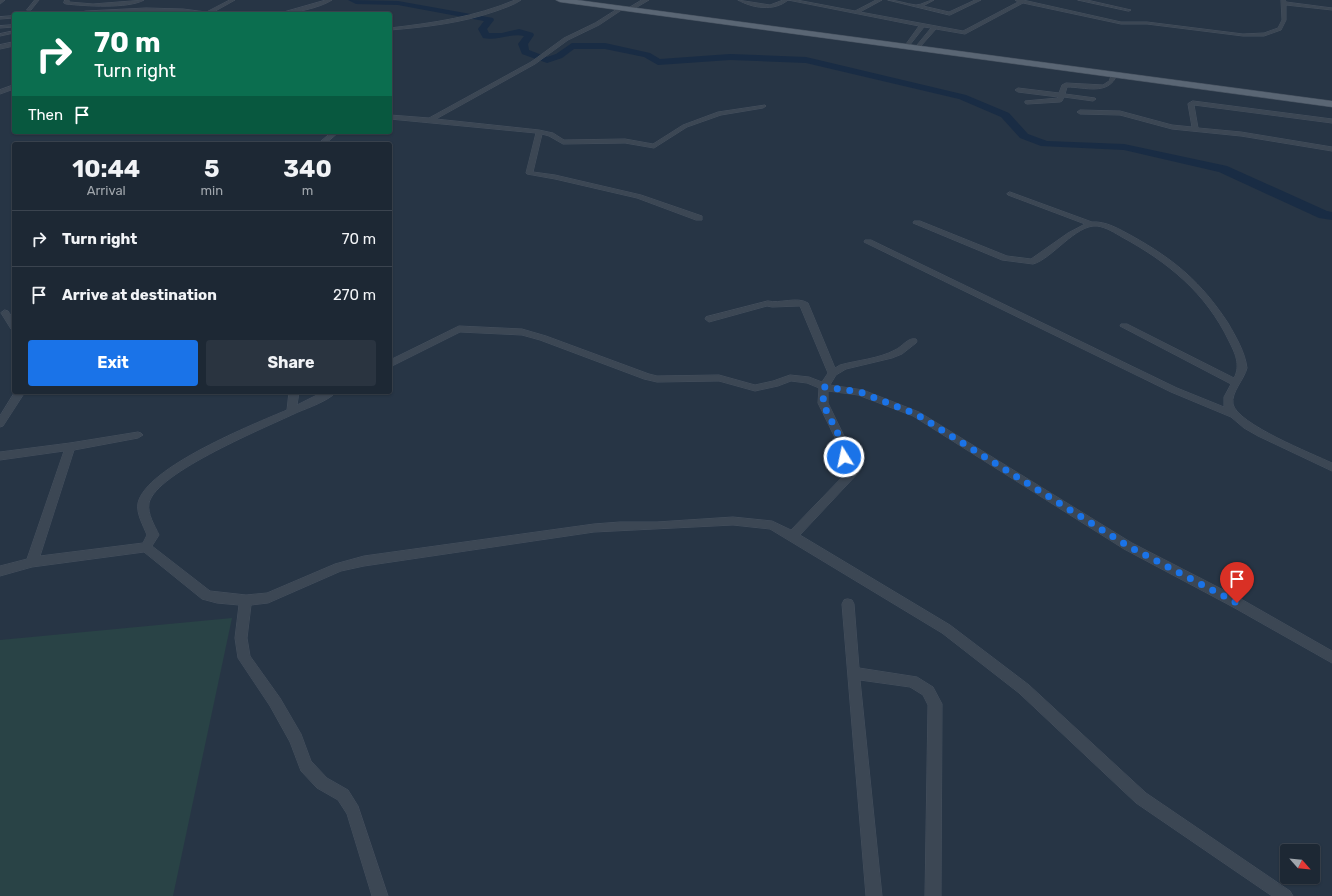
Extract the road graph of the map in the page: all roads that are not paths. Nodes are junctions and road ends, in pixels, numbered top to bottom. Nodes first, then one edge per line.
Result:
1 (2, 0) edge
2 (37, 0) edge
3 (67, 0) edge
4 (111, 0) edge
5 (142, 0) edge
6 (233, 0) edge
7 (329, 0) edge
8 (519, 0) edge
9 (560, 0) edge
10 (629, 0) edge
11 (646, 0) edge
12 (740, 0) edge
13 (786, 0) edge
14 (790, 0) edge
15 (829, 0) edge
16 (880, 0) edge
17 (890, 0) edge
18 (932, 0) edge
19 (979, 0) edge
20 (1080, 0) edge
21 (1020, 1) edge
22 (1283, 1) edge
23 (0, 3) edge
24 (1074, 3) dead end
25 (104, 4) junction
26 (816, 6) junction
27 (918, 7) junction
28 (1069, 7) dead end
29 (623, 8) junction
30 (29, 9) dead end
31 (1332, 9) edge
32 (1063, 10) junction
33 (1129, 10) dead end
34 (98, 12) edge
35 (194, 12) edge
36 (211, 12) edge
37 (285, 12) edge
38 (854, 13) junction
39 (12, 17) edge
40 (0, 18) edge
41 (0, 26) edge
42 (12, 26) edge
43 (922, 26) junction
44 (934, 28) junction
45 (392, 29) edge
46 (12, 32) edge
47 (0, 35) edge
48 (12, 44) edge
49 (909, 44) dead end
50 (920, 45) dead end
51 (0, 47) edge
52 (1114, 75) junction
53 (12, 88) edge
54 (1018, 90) dead end
55 (0, 92) edge
56 (1062, 96) junction
57 (1093, 99) dead end
58 (1027, 102) dead end
59 (1332, 104) edge
60 (763, 106) dead end
61 (1080, 112) dead end
62 (392, 117) edge
63 (430, 120) junction
64 (1332, 121) edge
65 (1195, 130) junction
66 (539, 132) junction
67 (334, 134) edge
68 (324, 142) edge
69 (1332, 149) edge
70 (1010, 194) dead end
71 (699, 218) dead end
72 (917, 222) dead end
73 (1091, 224) junction
74 (868, 242) dead end
75 (6, 313) edge
76 (709, 319) dead end
77 (12, 324) edge
78 (1124, 326) dead end
79 (913, 341) dead end
80 (392, 363) edge
81 (833, 372) junction
82 (1235, 382) junction
83 (824, 387) junction
84 (19, 394) edge
85 (294, 394) edge
86 (327, 394) edge
87 (291, 412) junction
88 (1235, 415) junction
89 (0, 424) edge
90 (138, 435) dead end
91 (70, 447) junction
92 (0, 456) edge
93 (1332, 467) edge
94 (792, 536) junction
95 (146, 547) junction
96 (32, 562) junction
97 (0, 571) edge
98 (246, 600) junction
99 (848, 604) dead end
100 (1332, 657) edge
101 (853, 674) junction
102 (380, 896) edge
103 (874, 896) edge
104 (932, 896) edge
105 (1285, 896) edge

1 - 23 street
2 - 30 street
3 - 25 street
4 - 25 street
5 - 25 street
6 - 36 street
7 - 37 street
8 - 45 street
9 - 29 main road
10 - 29 street
11 - 29 street
12 - 13 street
14 - 26 street
15 - 26 street
16 - 38 street
17 - 27 street
18 - 27 street
19 - 27 street
20 - 24 street
20 - 33 street
21 - 32 street
21 - 44 street
22 - 31 street
22 - 32 street
26 - 38 street
28 - 32 street
29 - 52 main road
29 - 63 street
34 - 35 street
38 - 43 street
39 - 40 street
41 - 42 street
43 - 44 street
43 - 49 street
44 - 50 street
46 - 47 street
48 - 51 street
52 - 56 street
52 - 59 main road
53 - 55 street
54 - 56 street
56 - 57 street
56 - 58 street
60 - 66 street
61 - 65 street
62 - 63 street
63 - 66 street
64 - 65 street
65 - 69 street
66 - 71 street
67 - 68 street
70 - 73 street
72 - 73 street
73 - 82 street
74 - 88 street
75 - 77 street
76 - 81 street
78 - 82 street
79 - 81 street
80 - 83 street
81 - 83 street
82 - 88 street
83 - 94 street
83 - 100 street
84 - 89 street
85 - 87 street
86 - 87 street
87 - 95 street
88 - 93 street
90 - 91 street
91 - 92 street
91 - 96 street
94 - 98 street
94 - 105 street
95 - 96 street
95 - 98 street
96 - 97 street
98 - 102 street
99 - 101 street
101 - 103 street
101 - 104 street

